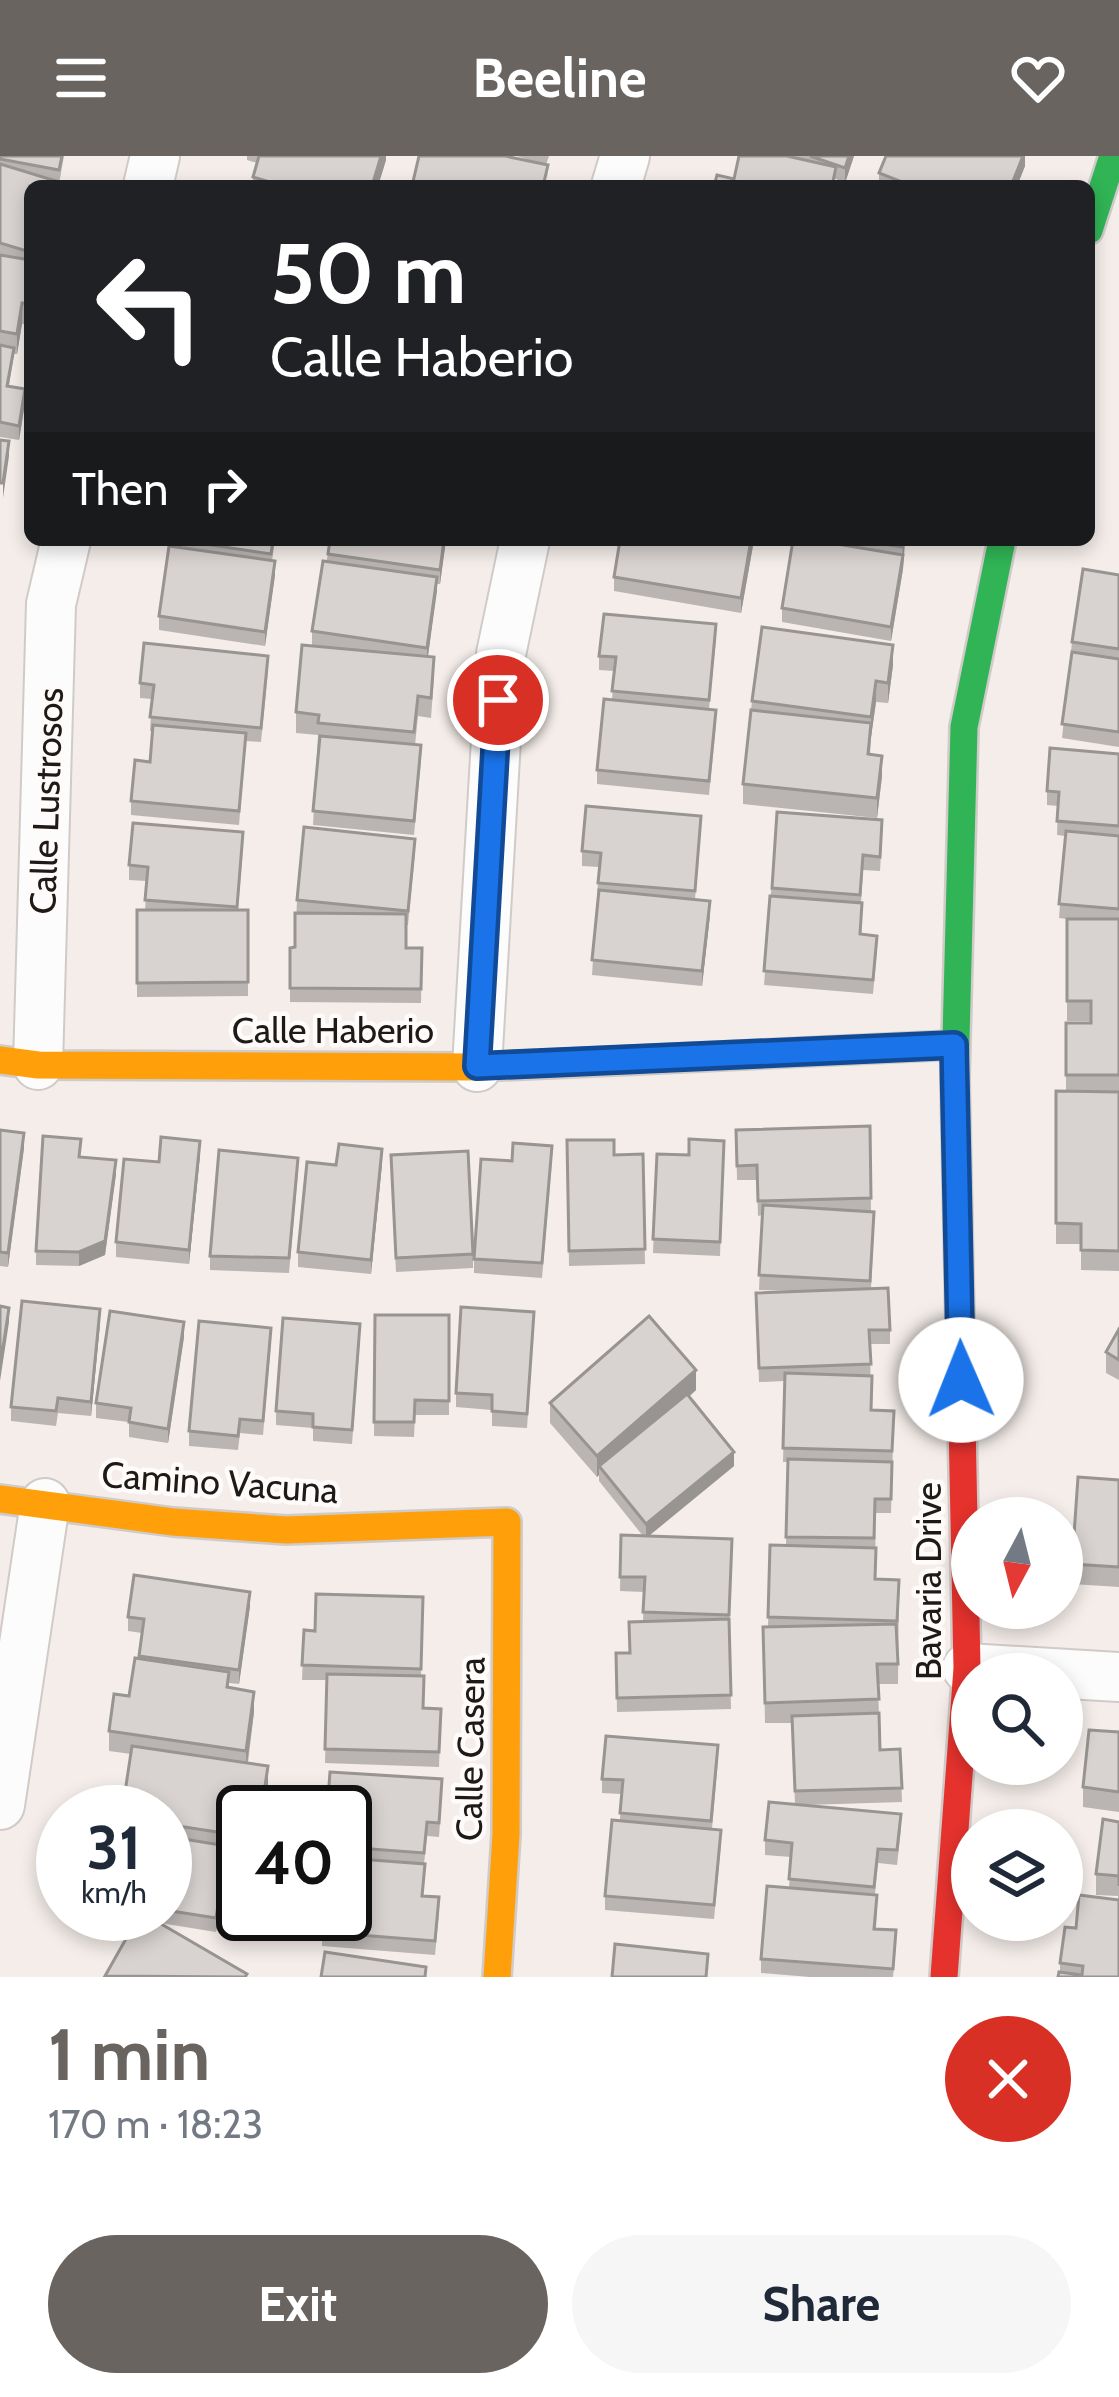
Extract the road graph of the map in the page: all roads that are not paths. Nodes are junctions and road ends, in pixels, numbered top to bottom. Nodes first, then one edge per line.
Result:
1 (1114, 156) edge
2 (1095, 212) edge
3 (65, 546) edge
4 (524, 546) edge
5 (1002, 546) edge
6 (954, 1045) junction
7 (19, 1063) edge
8 (477, 1066) junction
9 (23, 1501) edge
10 (507, 1522) joint
11 (967, 1653) edge
12 (1083, 1675) edge
13 (1119, 1677) edge
14 (958, 1785) edge
15 (0, 1805) edge
16 (497, 1977) edge
17 (944, 1977) edge

1 - 2 street
3 - 7 street, Calle Lustrosos
4 - 8 street
5 - 6 street, Bavaria Drive
6 - 8 street, Calle Haberio
6 - 11 street, Bavaria Drive
7 - 8 street, Calle Haberio
9 - 10 street, Camino Vacuna
9 - 15 street
10 - 16 street, Calle Casera
12 - 13 street
14 - 17 street, Bavaria Drive

